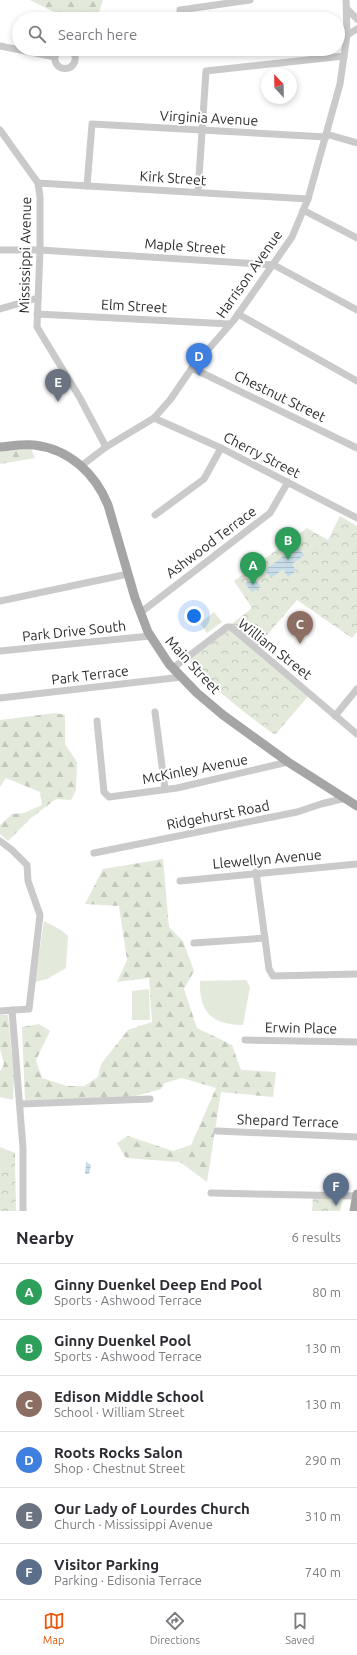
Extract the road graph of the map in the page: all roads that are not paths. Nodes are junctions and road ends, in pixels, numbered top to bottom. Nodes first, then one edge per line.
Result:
1 (250, 0) edge
2 (346, 0) edge
3 (347, 9) junction
4 (180, 10) dead end
5 (357, 19) edge
6 (357, 29) edge
7 (347, 35) junction
8 (0, 46) edge
9 (12, 48) edge
10 (345, 49) edge
11 (55, 56) edge
12 (74, 56) edge
13 (344, 56) joint
14 (0, 130) edge
15 (202, 130) junction
16 (326, 136) junction
17 (357, 143) edge
18 (38, 183) junction
19 (87, 186) junction
20 (198, 192) junction
21 (308, 199) junction
22 (303, 210) junction
23 (357, 238) edge
24 (0, 250) edge
25 (40, 250) junction
26 (274, 265) junction
27 (38, 298) junction
28 (0, 309) edge
29 (357, 310) edge
30 (37, 314) junction
31 (238, 314) junction
32 (230, 324) junction
33 (192, 368) junction
34 (357, 382) edge
35 (154, 418) junction
36 (0, 446) edge
37 (106, 447) junction
38 (221, 448) junction
39 (357, 448) edge
40 (81, 466) junction
41 (288, 482) junction
42 (155, 515) dead end
43 (357, 518) edge
44 (128, 574) junction
45 (0, 601) edge
46 (140, 612) junction
47 (150, 636) junction
48 (0, 651) edge
49 (173, 668) junction
50 (182, 677) junction
51 (357, 689) edge
52 (0, 698) edge
53 (155, 712) dead end
54 (335, 716) junction
55 (96, 720) dead end
56 (357, 734) edge
57 (288, 762) junction
58 (164, 789) junction
59 (346, 798) junction
60 (357, 806) edge
61 (0, 841) edge
62 (94, 853) dead end
63 (357, 864) edge
64 (256, 872) junction
65 (180, 881) dead end
66 (265, 938) junction
67 (194, 943) dead end
68 (357, 974) edge
69 (12, 1010) junction
70 (0, 1011) edge
71 (245, 1040) dead end
72 (357, 1042) edge
73 (150, 1099) dead end
74 (20, 1104) junction
75 (217, 1131) dead end
76 (357, 1137) edge
77 (211, 1193) dead end
78 (357, 1195) edge
79 (23, 1211) edge
80 (354, 1211) edge

1 - 4 street
2 - 3 street, Harrison Avenue
3 - 5 street
3 - 7 street, Harrison Avenue
6 - 7 street
7 - 10 street, Harrison Avenue
8 - 9 street
11 - 12 street
13 - 15 street
13 - 16 street, Harrison Avenue
14 - 18 street, Mississippi Avenue
15 - 16 street, Virginia Avenue
15 - 19 street, Virginia Avenue
15 - 20 street
16 - 17 street, Virginia Avenue
16 - 21 street, Harrison Avenue
18 - 19 street, Kirk Street
18 - 25 street, Mississippi Avenue
19 - 20 street, Kirk Street
20 - 21 street, Kirk Street
21 - 22 street, Harrison Avenue
22 - 23 street
22 - 26 street, Harrison Avenue
24 - 25 street, Maple Street
25 - 26 street, Maple Street
25 - 27 street, Mississippi Avenue
26 - 29 street, Maple Street
26 - 31 street, Harrison Avenue
27 - 28 street
27 - 30 street, Mississippi Avenue
30 - 32 street, Elm Street
30 - 37 street, Mississippi Avenue
31 - 32 street, Harrison Avenue
31 - 34 street
32 - 33 street, Harrison Avenue
33 - 35 street, Harrison Avenue
33 - 39 street, Chestnut Street
35 - 37 street, Harrison Avenue
35 - 38 street, Cherry Street
36 - 40 main road, Main Street
37 - 40 street
38 - 41 street, Cherry Street
38 - 42 street
40 - 44 main road, Main Street
41 - 43 street, Cherry Street
41 - 46 street, Ashwood Terrace
44 - 45 street
44 - 46 main road, Main Street
46 - 47 main road, Main Street
47 - 48 street, Park Drive South
47 - 49 main road, Main Street
49 - 50 main road, Main Street
49 - 54 street, William Street
50 - 52 street, Park Terrace
50 - 57 main road, Main Street
51 - 54 street
53 - 58 street
54 - 56 street, William Street
55 - 58 street, McKinley Avenue
57 - 58 street, McKinley Avenue
57 - 59 main road, Main Street
59 - 60 main road, Main Street
59 - 62 street, Ridgehurst Road
61 - 69 street
63 - 64 street, Llewellyn Avenue
64 - 65 street, Llewellyn Avenue
64 - 66 street
66 - 67 street
66 - 68 street
69 - 70 street
69 - 74 street
71 - 72 street, Erwin Place
73 - 74 street
74 - 79 street
75 - 76 street, Shepard Terrace
77 - 78 street
78 - 80 main road

